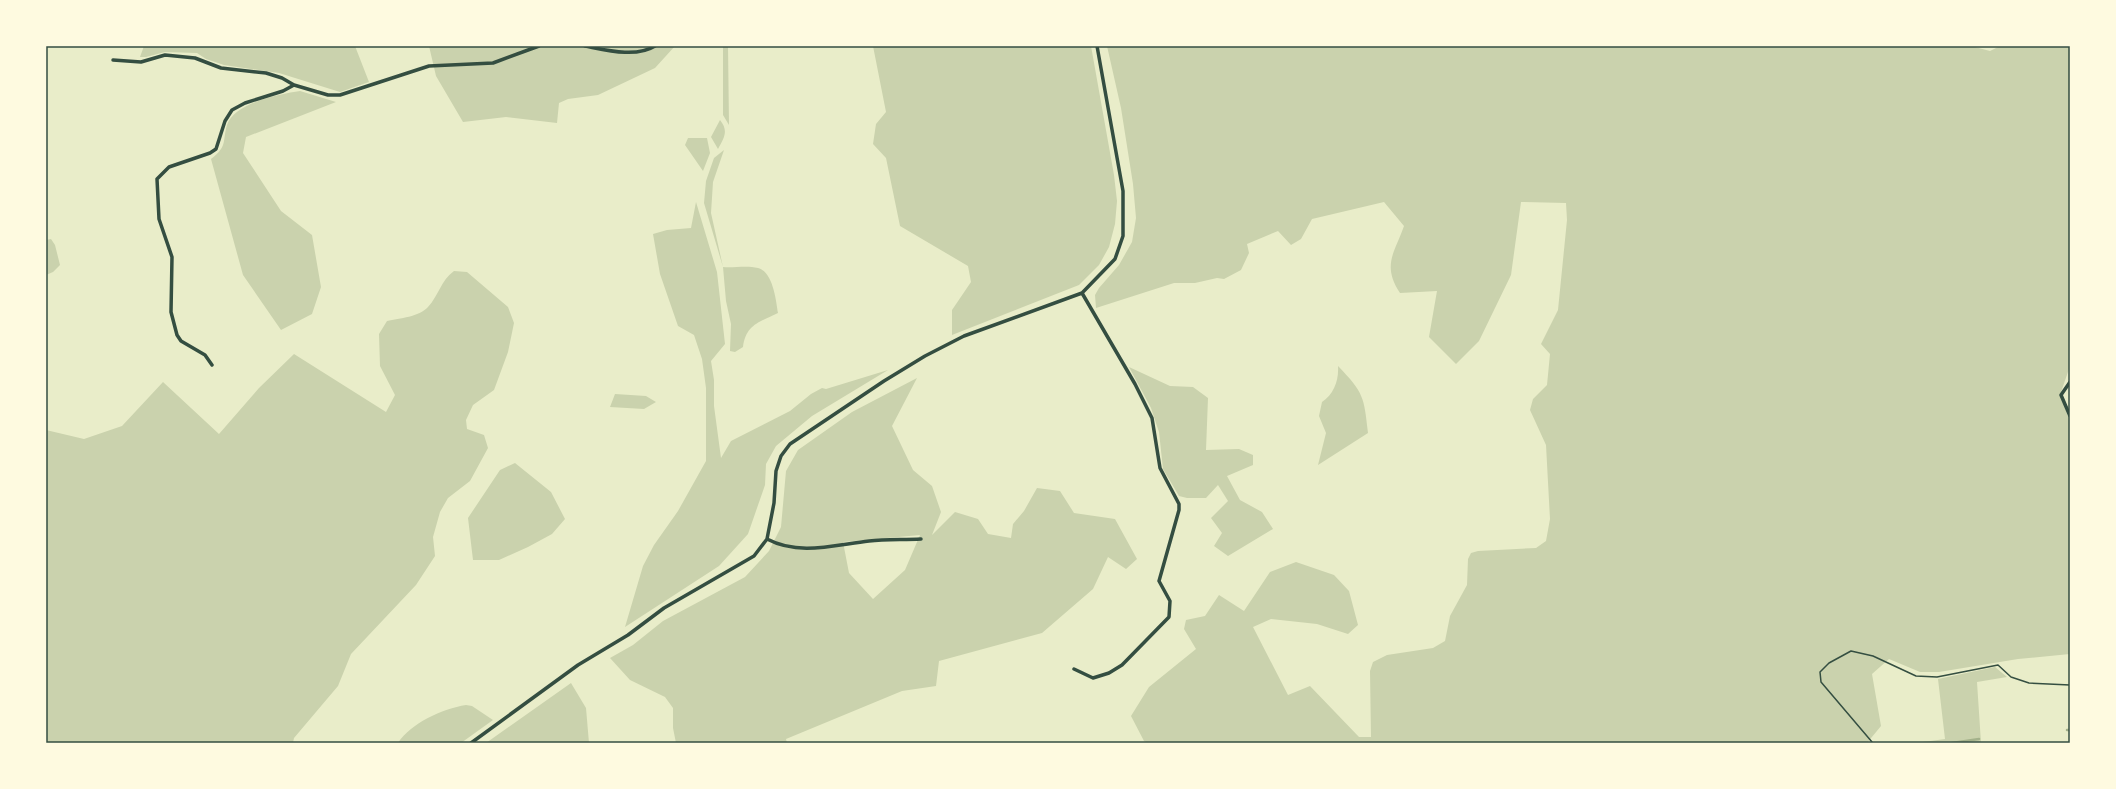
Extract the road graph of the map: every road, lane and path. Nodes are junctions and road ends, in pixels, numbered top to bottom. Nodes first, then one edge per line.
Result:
1 (539, 46) edge
2 (585, 46) edge
3 (655, 46) edge
4 (1097, 46) edge
5 (113, 60) dead end
6 (294, 85) junction
7 (1082, 293) junction
8 (212, 364) dead end
9 (2070, 382) edge
10 (2070, 416) edge
11 (767, 539) junction
12 (921, 539) dead end
13 (1074, 669) dead end
14 (2070, 684) edge
15 (1872, 742) edge
16 (471, 743) edge

1 - 6 street
2 - 3 street
4 - 7 street
5 - 6 street
6 - 8 street
7 - 11 street
7 - 13 street
9 - 10 street
11 - 12 street
11 - 16 street
14 - 15 path

